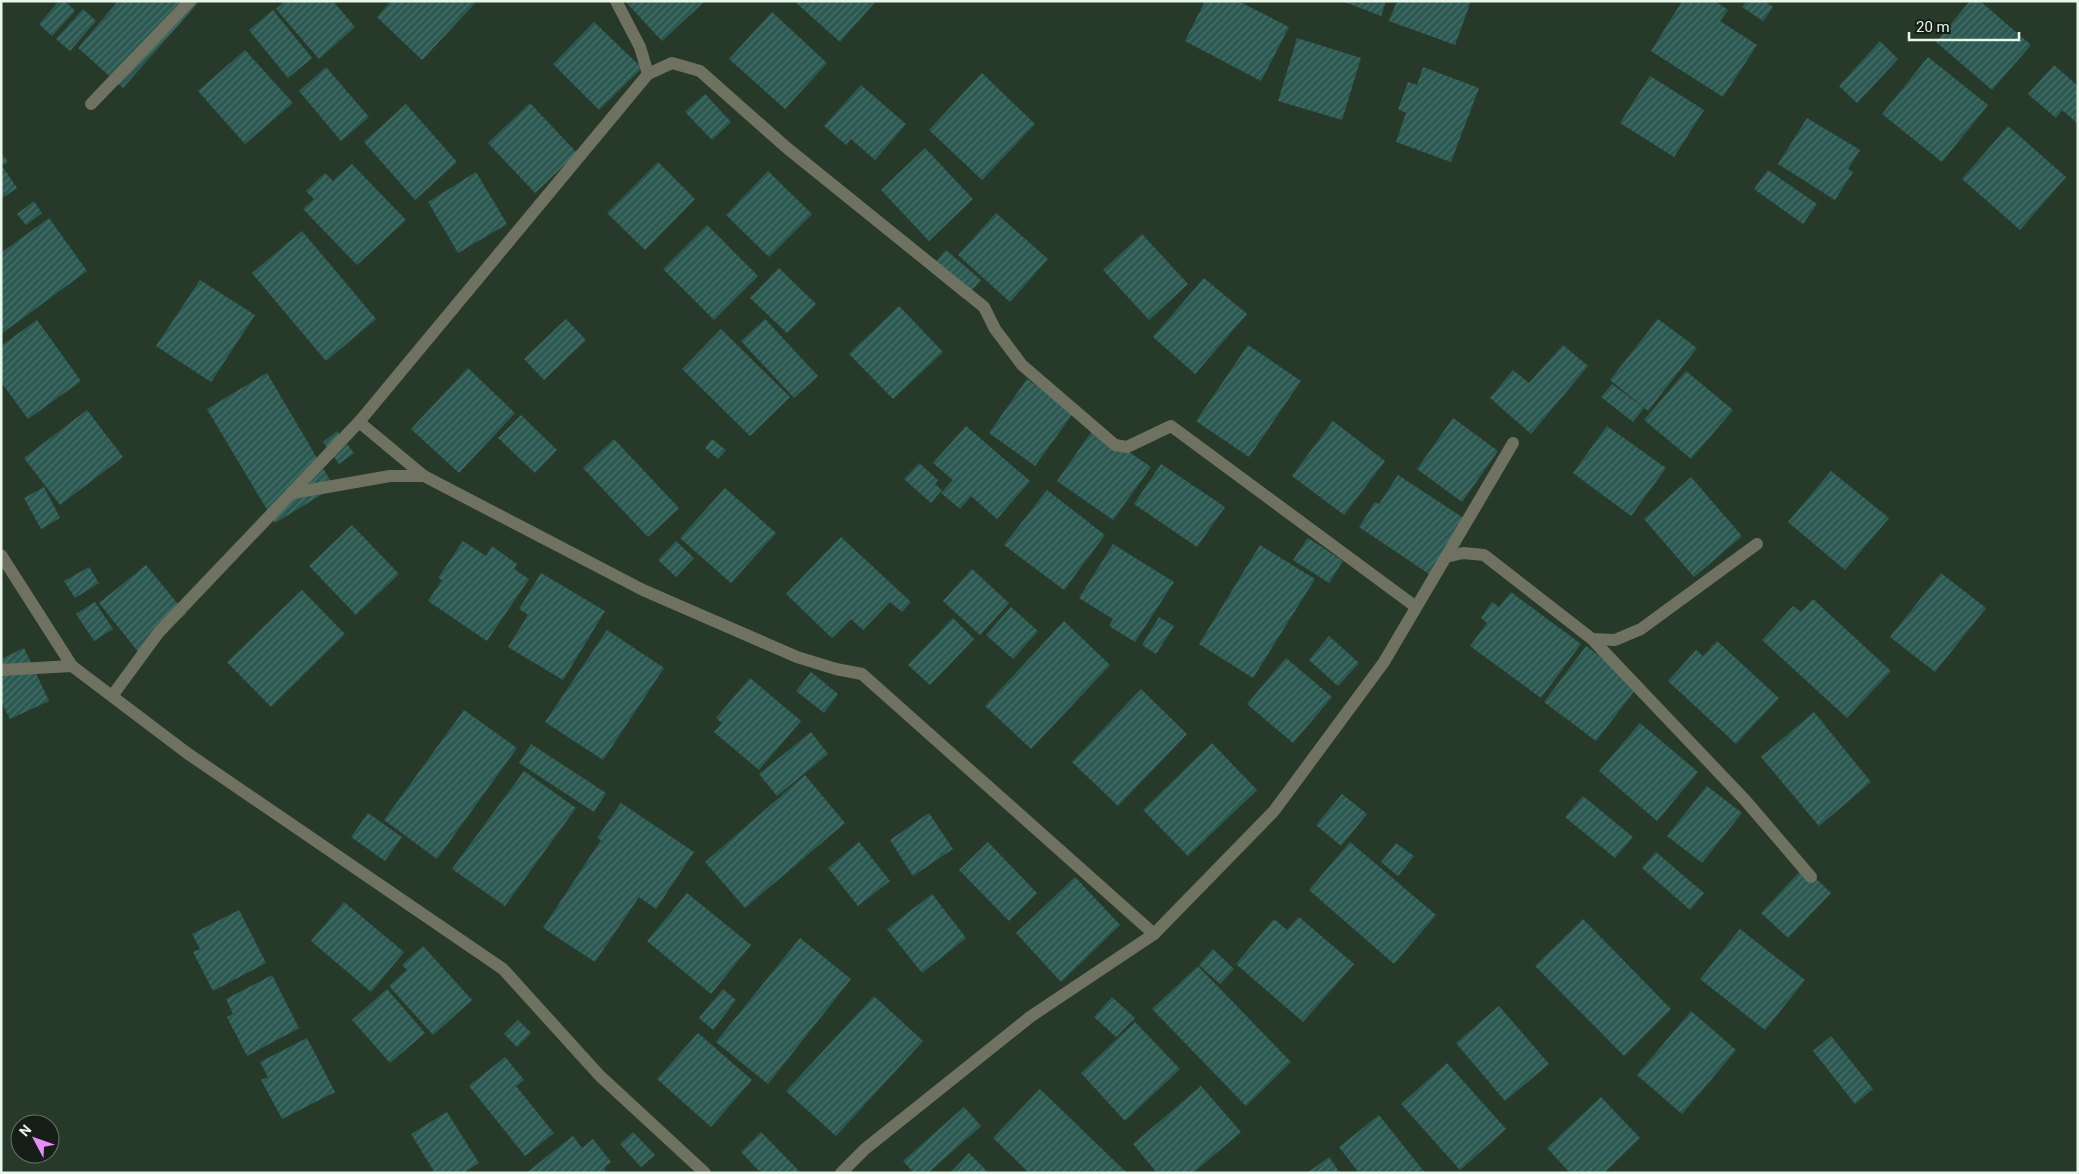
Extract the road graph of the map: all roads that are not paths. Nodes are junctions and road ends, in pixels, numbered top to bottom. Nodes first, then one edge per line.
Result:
1 (190, 1) edge
2 (616, 1) edge
3 (648, 74) junction
4 (91, 104) dead end
5 (359, 422) junction
6 (1513, 443) dead end
7 (424, 476) junction
8 (293, 493) junction
9 (1757, 544) dead end
10 (1, 555) edge
11 (1446, 557) junction
12 (1416, 607) junction
13 (1592, 639) junction
14 (72, 666) junction
15 (1, 670) edge
16 (112, 696) junction
17 (1811, 877) dead end
18 (1154, 934) junction
19 (706, 1173) edge
20 (841, 1173) edge

1 - 4 street
2 - 3 street
3 - 5 street
3 - 12 street
5 - 7 street
5 - 8 street
6 - 11 street
7 - 8 street
7 - 18 street
8 - 16 street
9 - 13 street
10 - 14 street
11 - 12 street
11 - 13 street
12 - 18 street
13 - 17 street
14 - 15 street
14 - 16 street
16 - 19 street
18 - 20 street

